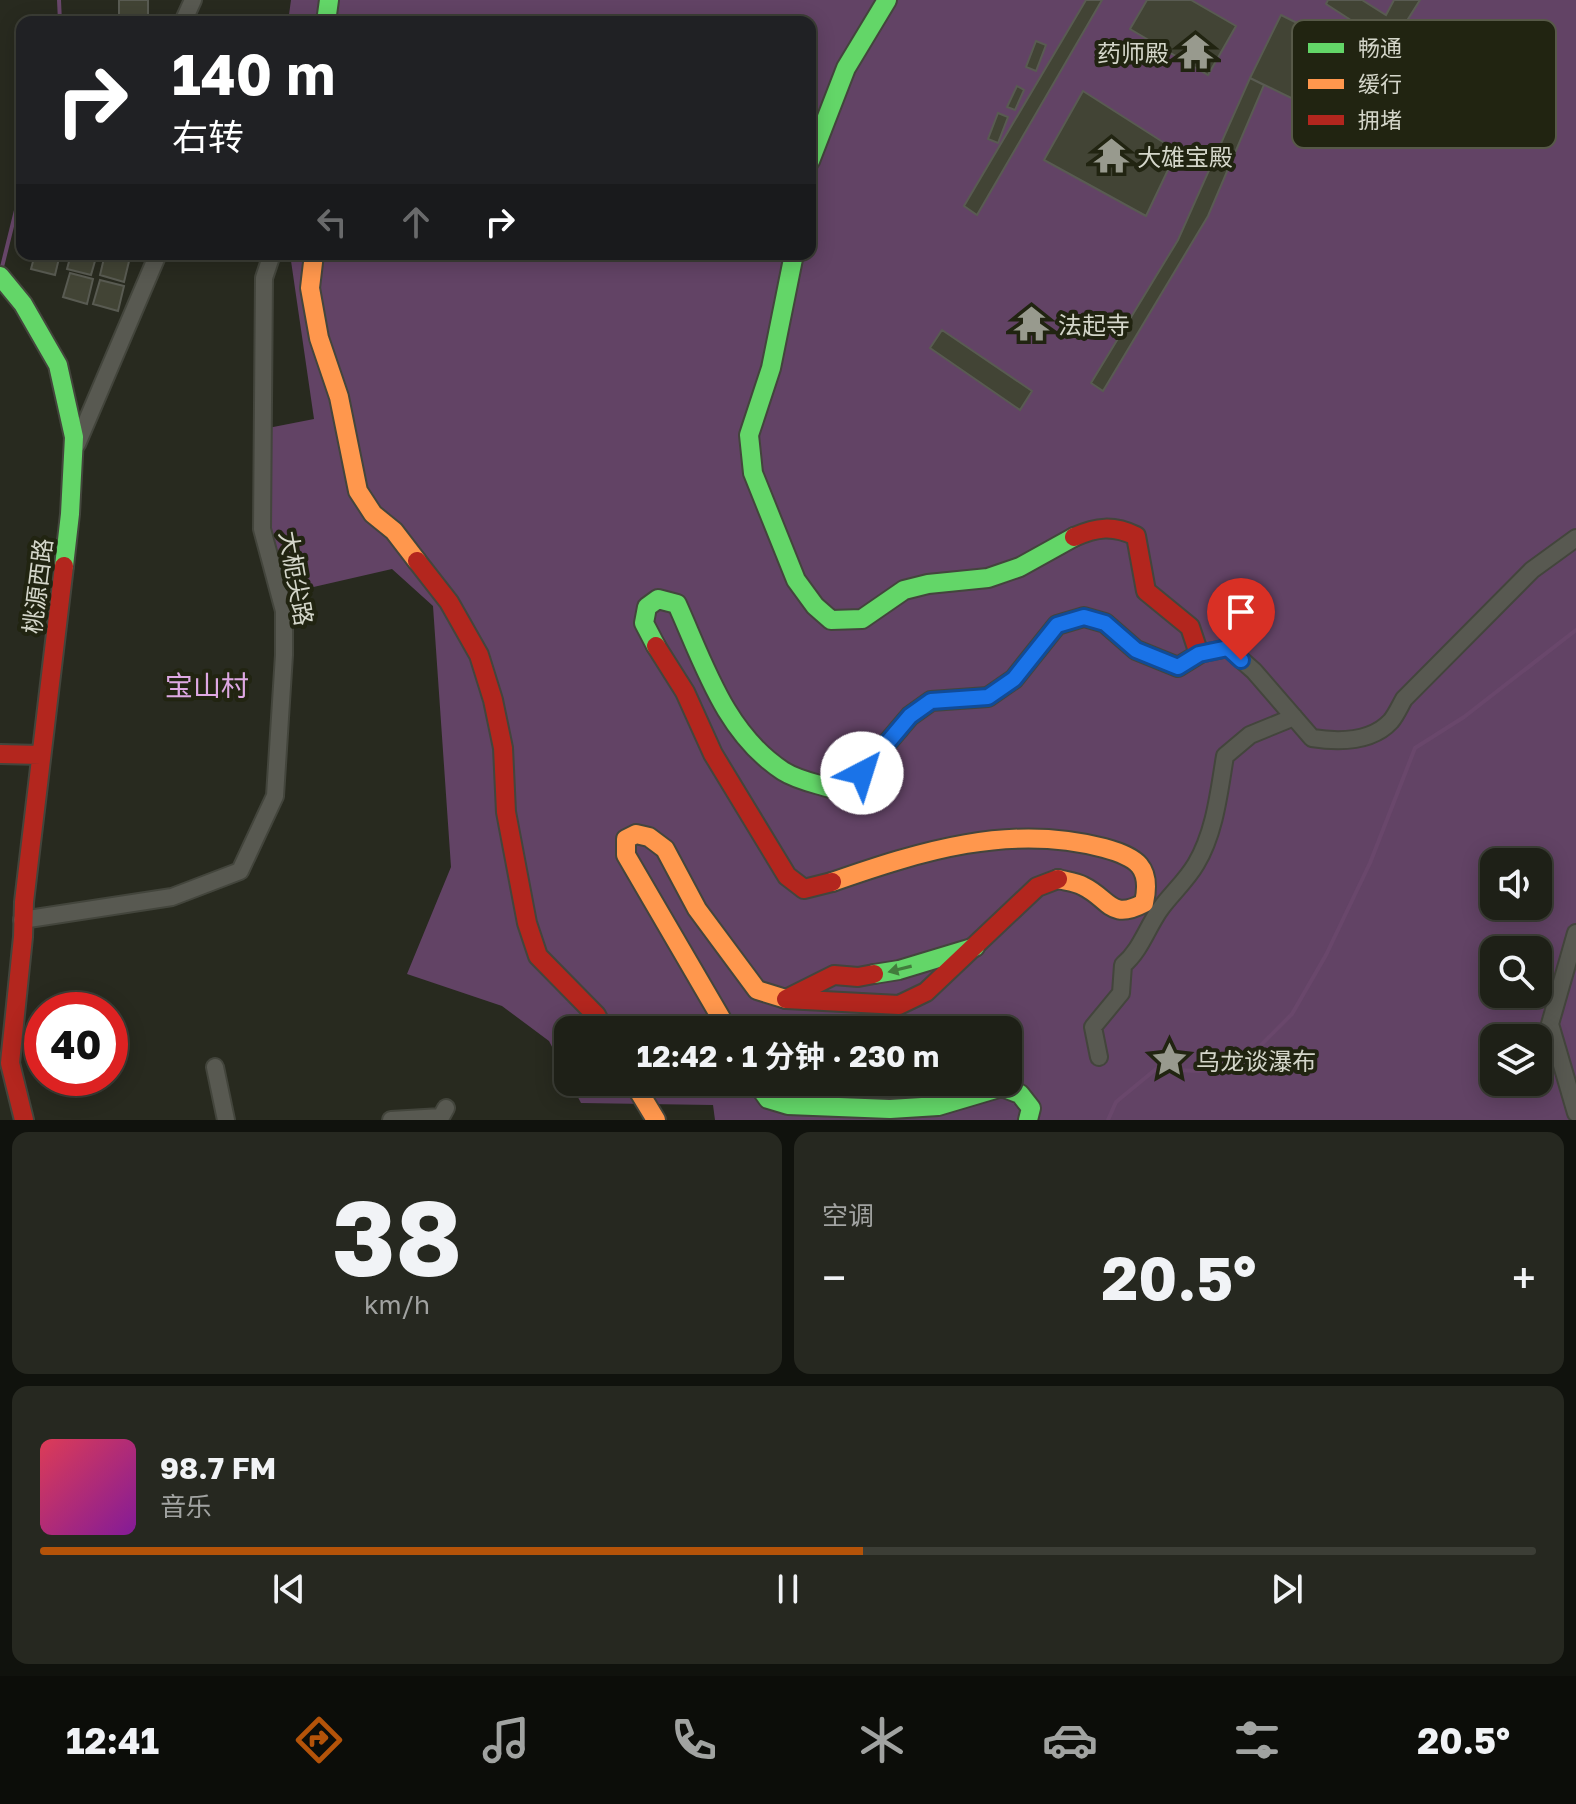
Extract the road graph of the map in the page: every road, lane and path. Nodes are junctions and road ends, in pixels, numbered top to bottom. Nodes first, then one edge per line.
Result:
1 (887, 0) edge
2 (816, 146) edge
3 (155, 260) edge
4 (270, 260) edge
5 (313, 260) edge
6 (793, 260) edge
7 (0, 276) edge
8 (73, 453) junction
9 (1576, 538) edge
10 (1199, 654) junction
11 (1294, 717) junction
12 (0, 754) edge
13 (41, 755) junction
14 (22, 920) junction
15 (1576, 933) edge
16 (975, 947) junction
17 (786, 999) junction
18 (597, 1016) edge
19 (720, 1016) edge
20 (0, 1032) edge
21 (1099, 1057) dead end
22 (215, 1067) dead end
23 (0, 1083) edge
24 (641, 1096) edge
25 (766, 1096) edge
26 (972, 1096) edge
27 (1022, 1096) edge
28 (446, 1108) dead end
29 (1576, 1113) edge
30 (9, 1120) edge
31 (24, 1120) edge
32 (226, 1120) edge
33 (391, 1120) edge
34 (656, 1120) edge
35 (1028, 1120) edge

1 - 2 street
3 - 8 street
4 - 14 street, 大枙尖路
5 - 18 street
6 - 10 street
7 - 8 street, 桃源西路
8 - 13 street, 桃源西路
9 - 11 street
10 - 11 street
10 - 16 street
11 - 21 street
12 - 13 street
13 - 14 street, 桃源西路
14 - 20 street
14 - 31 street
15 - 29 street
16 -> 17 street
16 - 17 street
17 - 19 street
22 - 32 street
23 - 30 street
24 - 34 street
25 - 26 street
27 - 35 street
28 - 33 street

